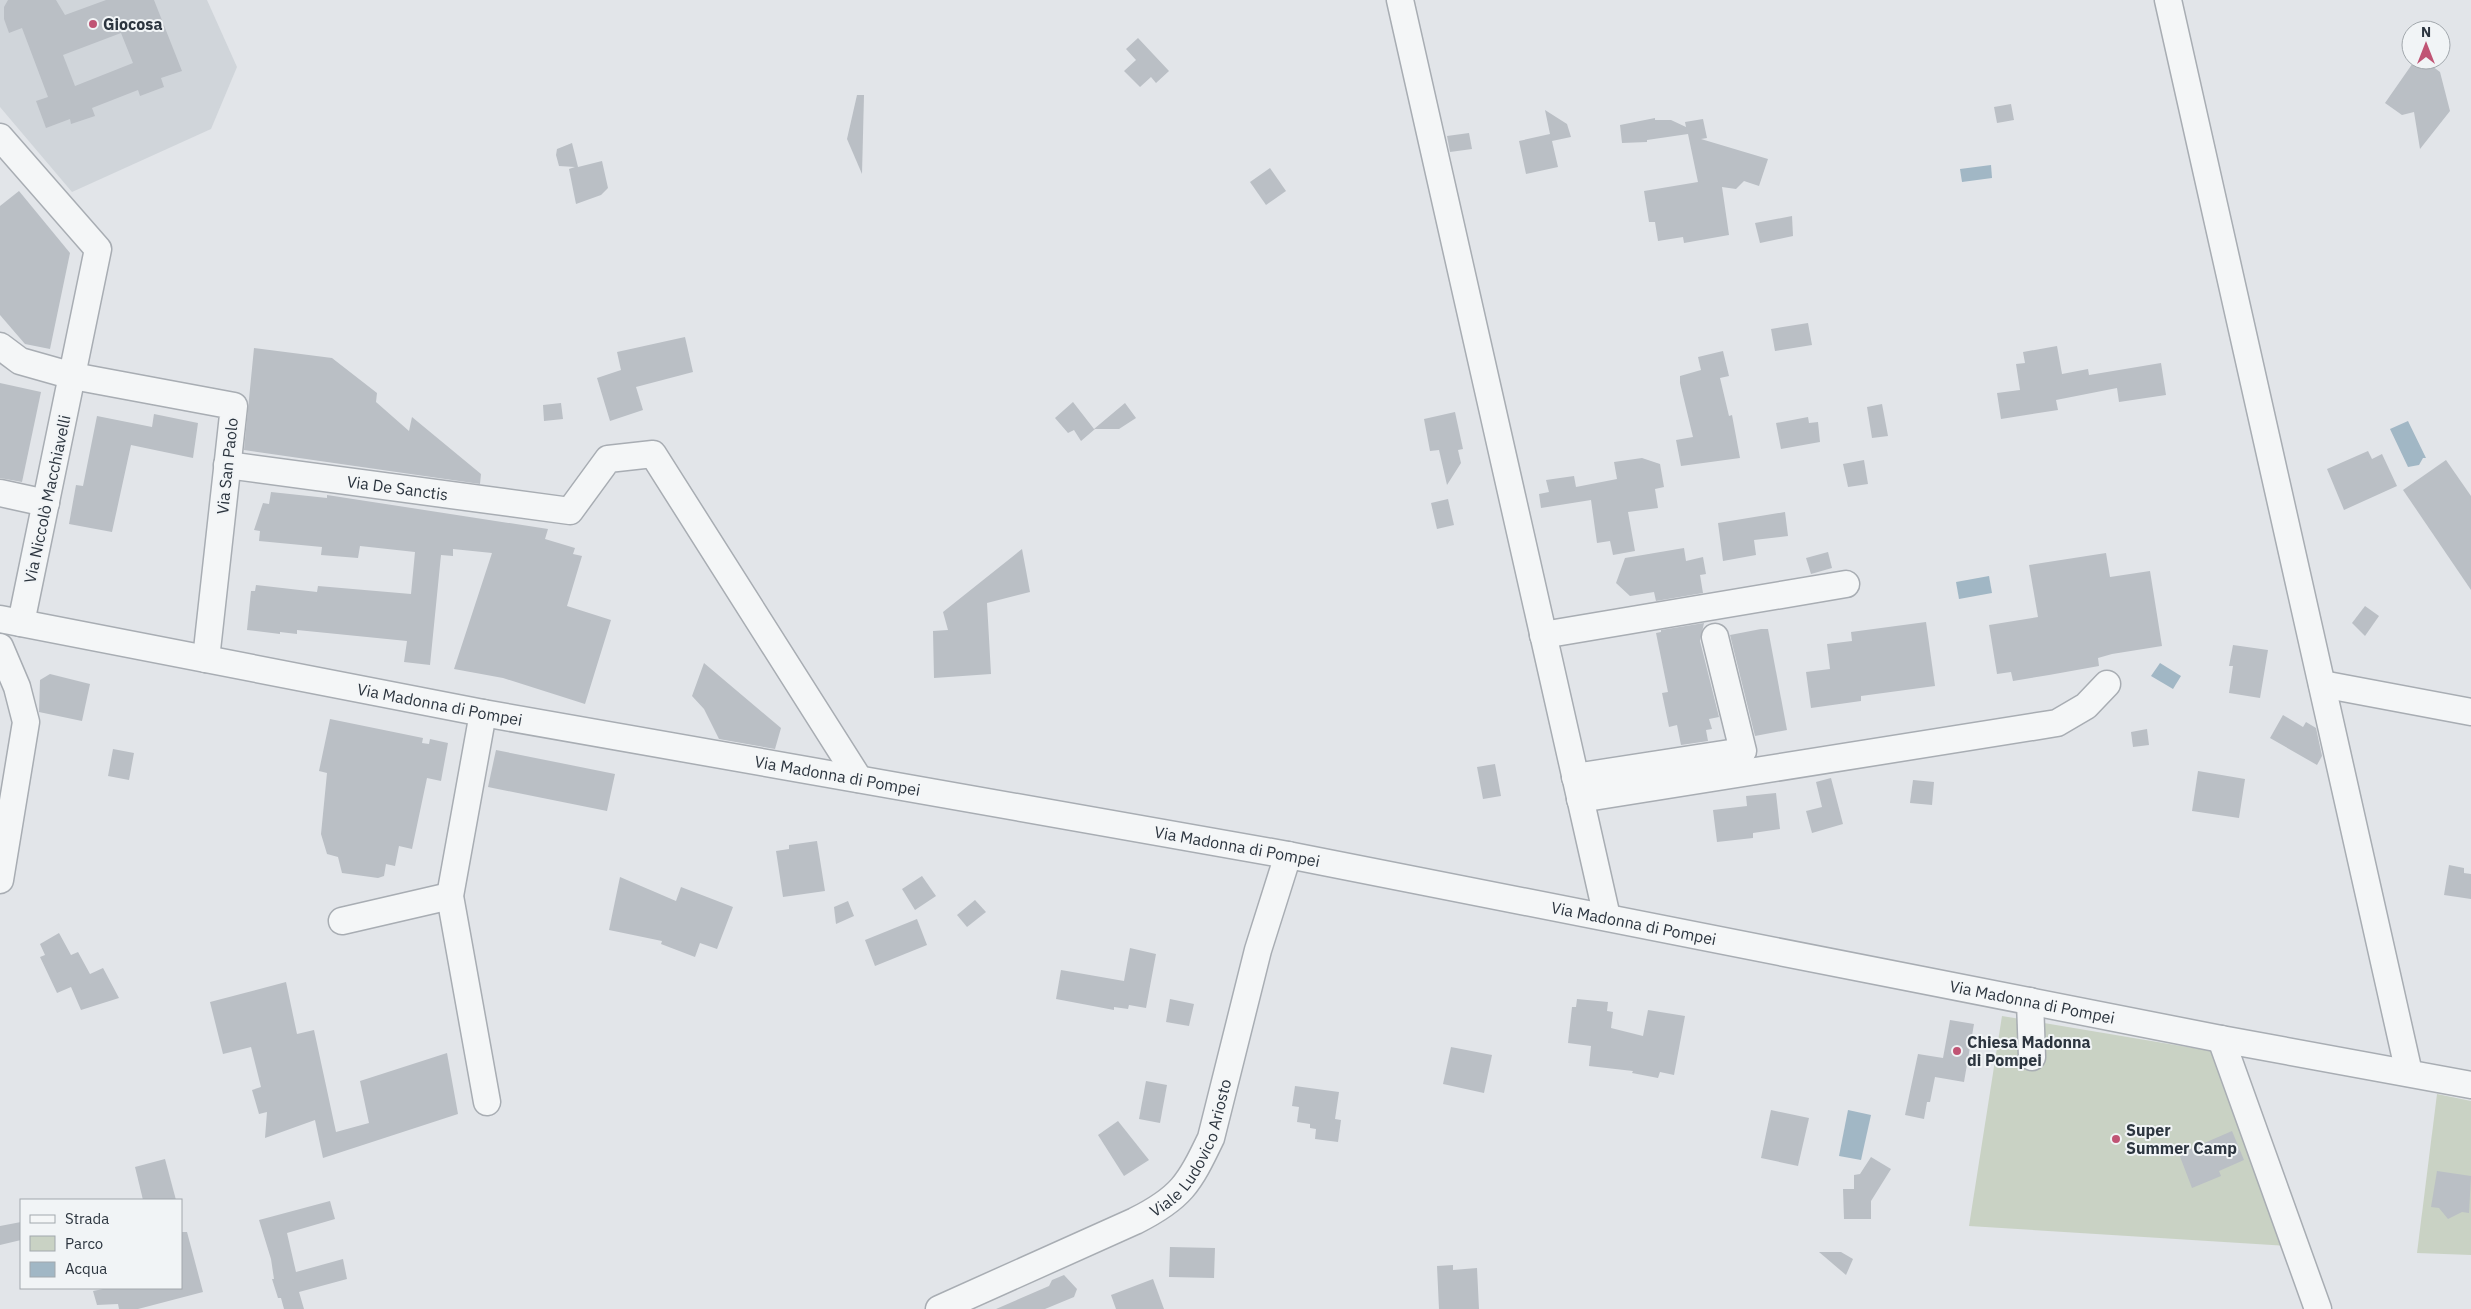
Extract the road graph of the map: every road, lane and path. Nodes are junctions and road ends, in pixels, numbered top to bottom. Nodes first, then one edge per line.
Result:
1 (1400, 0) edge
2 (2168, 0) edge
3 (0, 137) edge
4 (7, 355) edge
5 (73, 376) junction
6 (227, 464) junction
7 (0, 493) edge
8 (46, 503) junction
9 (1846, 584) dead end
10 (11, 621) edge
11 (1543, 635) junction
12 (1715, 637) dead end
13 (0, 647) edge
14 (206, 659) junction
15 (2107, 684) dead end
16 (2322, 684) junction
17 (2471, 712) edge
18 (484, 713) junction
19 (9, 766) edge
20 (859, 779) junction
21 (1578, 788) junction
22 (1288, 854) junction
23 (0, 880) edge
24 (450, 896) junction
25 (1607, 917) junction
26 (342, 921) dead end
27 (2030, 1001) junction
28 (2221, 1039) junction
29 (2032, 1057) dead end
30 (2409, 1074) junction
31 (2471, 1086) edge
32 (487, 1102) dead end
33 (939, 1309) edge
34 (2318, 1309) edge

1 - 11 street
2 - 16 street
3 - 5 street, Via Niccolò Macchiavelli
4 - 5 street
5 - 6 street, Via San Paolo
5 - 8 street, Via Niccolò Macchiavelli
6 - 14 street, Via San Paolo
6 - 20 street, Via De Sanctis
7 - 8 street
8 - 10 street, Via Niccolò Macchiavelli
9 - 11 street
10 - 14 street, Via Madonna di Pompei
11 - 21 street
12 - 21 street
13 - 19 street
14 - 18 street, Via Madonna di Pompei
15 - 21 street
16 - 17 street
16 - 30 street
18 - 20 street, Via Madonna di Pompei
18 - 24 street
19 - 23 street
20 - 22 street, Via Madonna di Pompei
21 - 25 street
22 - 25 street, Via Madonna di Pompei
22 - 33 street, Viale Ludovico Ariosto
24 - 26 street
24 - 32 street
25 - 27 street, Via Madonna di Pompei
27 - 28 street, Via Madonna di Pompei
27 - 29 street
28 - 30 street, Via Madonna di Pompei
28 - 34 street
30 - 31 street, Via Madonna di Pompei

